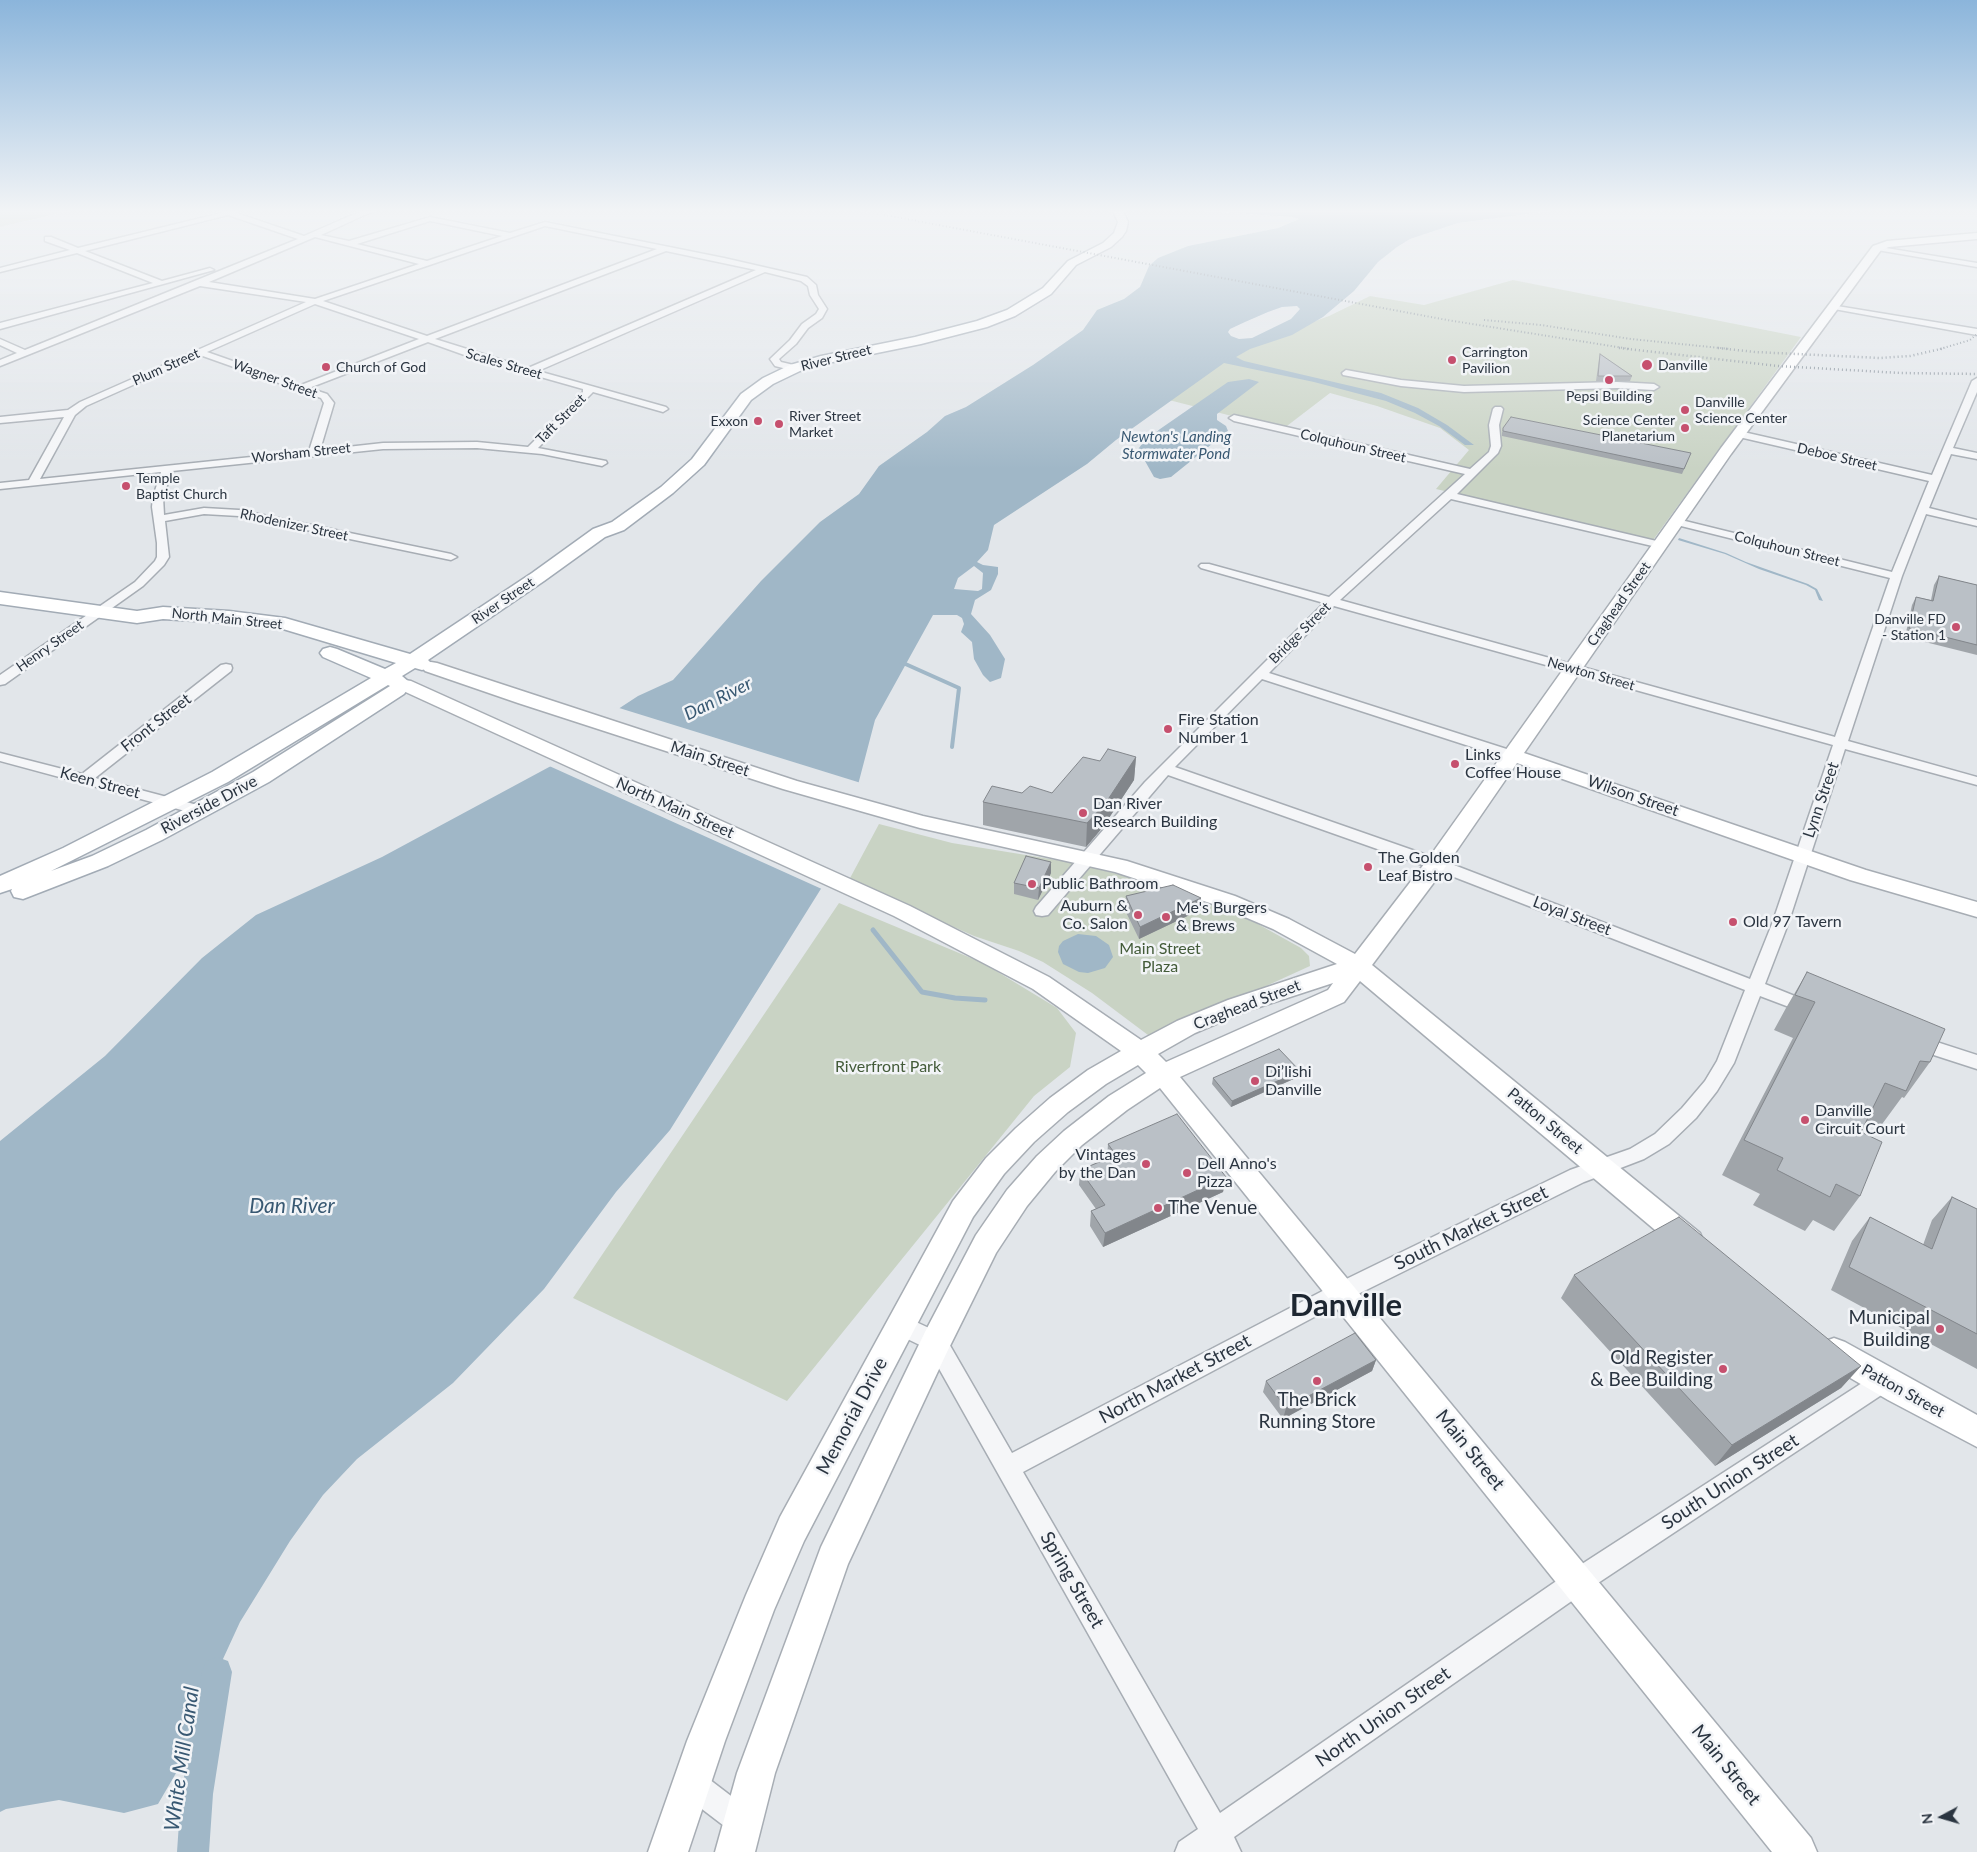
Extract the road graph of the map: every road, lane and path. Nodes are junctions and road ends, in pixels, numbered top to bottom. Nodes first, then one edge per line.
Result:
1 (114, 295) edge
2 (169, 295) edge
3 (275, 295) edge
4 (334, 295) edge
5 (545, 295) edge
6 (704, 295) edge
7 (814, 295) edge
8 (1040, 295) edge
9 (1843, 295) edge
10 (315, 302) junction
11 (1834, 307) junction
12 (0, 326) edge
13 (1977, 332) edge
14 (428, 341) junction
15 (0, 342) edge
16 (198, 352) junction
17 (25, 353) junction
18 (0, 363) edge
19 (795, 368) junction
20 (529, 371) junction
21 (1346, 372) dead end
22 (1977, 381) edge
23 (303, 387) junction
24 (1654, 387) dead end
25 (588, 388) junction
26 (1973, 403) edge
27 (663, 409) dead end
28 (1498, 409) dead end
29 (71, 413) junction
30 (1234, 418) dead end
31 (0, 420) edge
32 (1739, 434) junction
33 (530, 450) junction
34 (1948, 450) junction
35 (314, 452) junction
36 (1977, 456) edge
37 (602, 463) dead end
38 (168, 468) junction
39 (1472, 473) junction
40 (1935, 479) junction
41 (33, 482) junction
42 (0, 486) edge
43 (1450, 495) junction
44 (1923, 510) junction
45 (160, 519) junction
46 (1677, 522) junction
47 (1977, 523) edge
48 (1661, 545) junction
49 (451, 557) dead end
50 (1205, 566) dead end
51 (1896, 576) junction
52 (0, 598) edge
53 (1332, 602) junction
54 (99, 612) junction
55 (137, 617) junction
56 (422, 664) junction
57 (226, 668) dead end
58 (1573, 670) junction
59 (1260, 674) junction
60 (0, 681) edge
61 (397, 681) junction
62 (1840, 744) junction
63 (1511, 755) junction
64 (0, 757) edge
65 (1166, 769) junction
66 (86, 778) junction
67 (1977, 781) edge
68 (171, 802) junction
69 (200, 810) junction
70 (1803, 855) junction
71 (1088, 858) junction
72 (1436, 864) junction
73 (0, 885) edge
74 (0, 901) edge
75 (1977, 910) edge
76 (1042, 911) dead end
77 (1358, 966) junction
78 (1754, 988) junction
79 (1828, 1014) edge
80 (1902, 1038) edge
81 (1140, 1052) junction
82 (1977, 1062) edge
83 (1163, 1074) junction
84 (1601, 1168) junction
85 (1711, 1260) edge
86 (1342, 1292) junction
87 (901, 1324) junction
88 (1812, 1338) edge
89 (936, 1342) junction
90 (1884, 1381) junction
91 (1977, 1432) edge
92 (1008, 1467) junction
93 (1577, 1582) junction
94 (691, 1783) junction
95 (742, 1822) junction
96 (1221, 1842) edge
97 (668, 1852) edge
98 (735, 1852) edge
99 (1189, 1852) edge
100 (1797, 1852) edge

1 - 12 street
2 - 17 street
3 - 10 street, Scales Street
4 - 10 street, Plum Street
5 - 14 street
6 - 20 street
7 - 19 street, Plum Street
8 - 19 main road, River Street
9 - 11 main road, Craghead Street
10 - 14 street, Scales Street
10 - 16 street, Plum Street
11 - 13 street
11 - 32 main road, Craghead Street
14 - 20 street, Scales Street
14 - 23 street
15 - 17 street
16 - 23 street, Wagner Street
16 - 29 street, Plum Street
17 - 18 street
19 - 56 main road, River Street
20 - 25 street, Scales Street
21 - 24 street
22 - 26 street, Lynn Street
23 - 35 street, Wagner Street
25 - 27 street, Scales Street
25 - 33 street, Taft Street
26 - 34 street, Lynn Street
28 - 39 street, Bridge Street
29 - 31 street
29 - 41 street, Plum Street
30 - 39 street, Colquhoun Street
32 - 40 street, Deboe Street
32 - 46 main road, Craghead Street
33 - 35 street, Worsham Street
33 - 37 street, Worsham Street
34 - 36 street
34 - 40 street, Lynn Street
35 - 38 street, Worsham Street
38 - 41 street, Worsham Street
38 - 45 street
39 - 43 street, Bridge Street
40 - 44 street, Lynn Street
41 - 42 street, Worsham Street
43 - 48 street
43 - 53 street, Bridge Street
44 - 47 street
44 - 51 street, Lynn Street
45 - 49 street, Rhodenizer Street
45 - 54 street, Henry Street
46 - 48 main road, Craghead Street
46 - 51 street, Colquhoun Street
48 - 58 main road, Craghead Street
50 - 53 street, Newton Street
51 - 62 street, Lynn Street
52 - 54 main road, North Main Street
53 - 58 street, Newton Street
53 - 59 street, Bridge Street
54 - 55 main road, North Main Street
54 - 60 street, Henry Street
55 - 56 main road, North Main Street
55 - 61 main road, North Main Street
56 - 61 main road, River Street
56 - 71 main road, Main Street
57 - 66 street, Front Street
58 - 62 street, Newton Street
58 - 63 main road, Craghead Street
59 - 63 street, Wilson Street
59 - 65 street, Bridge Street
61 - 68 main road, Riverside Drive
61 - 69 main road, Riverside Drive
61 - 81 main road, North Main Street
62 - 67 street, Newton Street
62 - 70 street, Lynn Street
63 - 70 main road, Wilson Street
63 - 72 main road, Craghead Street
64 - 66 street, Keen Street
65 - 71 street, Bridge Street
65 - 72 street, Loyal Street
66 - 68 street, Keen Street
68 - 69 street, Keen Street
68 - 73 main road, Riverside Drive
69 - 74 main road, Riverside Drive
70 - 75 main road, Wilson Street
70 - 78 street, Lynn Street
71 - 76 street, Bridge Street
71 - 77 main road, Patton Street
72 - 77 main road, Craghead Street
72 - 78 street, Loyal Street
77 - 81 main road, Craghead Street
77 - 83 main road, Craghead Street
77 - 84 main road, Patton Street
78 - 79 street, Loyal Street
78 - 84 street, Lynn Street
80 - 82 street
81 - 83 main road, Main Street
81 - 87 main road, Memorial Drive
83 - 86 main road, Main Street
83 - 89 main road
84 - 85 main road, Patton Street
84 - 86 street, South Market Street
86 - 92 street, North Market Street
86 - 93 main road, Main Street
87 - 89 street
87 - 94 main road, Memorial Drive
88 - 90 main road, Patton Street
89 - 92 street, Spring Street
89 - 95 main road
90 - 91 main road, Patton Street
90 - 93 street, South Union Street
92 - 96 street, Spring Street
93 - 96 street, North Union Street
93 - 100 main road, Main Street
94 - 95 street
94 - 97 main road, Memorial Drive
95 - 98 main road
96 - 99 street, North Union Street

